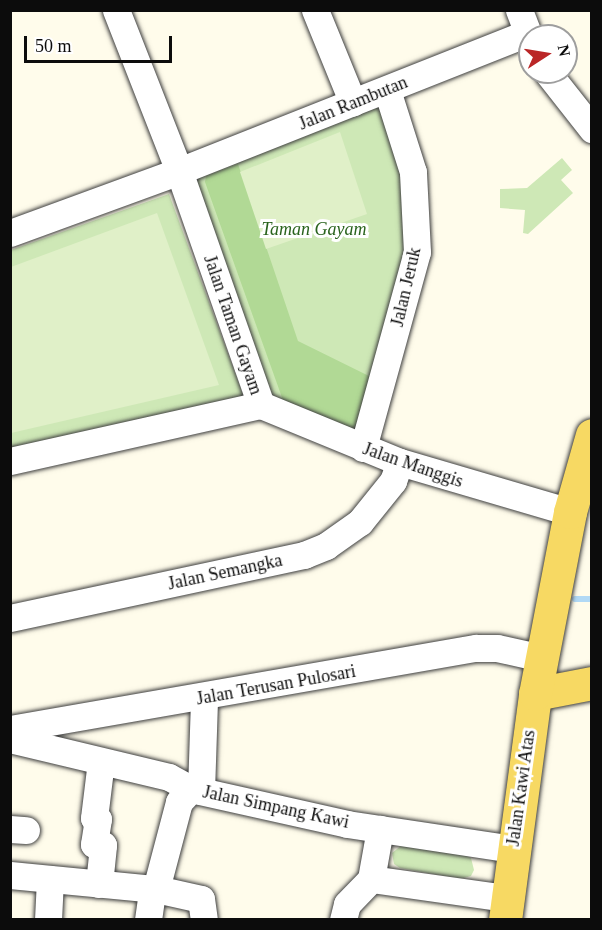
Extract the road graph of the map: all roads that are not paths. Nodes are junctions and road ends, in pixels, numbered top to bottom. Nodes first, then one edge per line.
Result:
1 (116, 10) edge
2 (315, 10) edge
3 (518, 30) edge
4 (556, 84) edge
5 (387, 90) junction
6 (353, 103) junction
7 (591, 129) edge
8 (179, 171) junction
9 (11, 233) edge
10 (261, 405) junction
11 (591, 435) edge
12 (363, 448) junction
13 (10, 461) edge
14 (400, 462) junction
15 (579, 503) edge
16 (10, 618) edge
17 (542, 658) junction
18 (591, 683) edge
19 (535, 694) junction
20 (204, 699) junction
21 (10, 729) edge
22 (10, 739) edge
23 (101, 761) junction
24 (196, 790) junction
25 (380, 829) junction
26 (512, 849) junction
27 (10, 875) edge
28 (50, 879) junction
29 (371, 879) junction
30 (99, 884) junction
31 (154, 890) junction
32 (506, 909) edge
33 (48, 920) edge
34 (148, 920) edge
35 (204, 920) edge
36 (343, 920) edge

1 - 8 street, Jalan Taman Gayam
2 - 6 street
3 - 5 street, Jalan Rambutan
4 - 7 street
5 - 6 street, Jalan Rambutan
5 - 12 street, Jalan Jeruk
6 - 8 street, Jalan Rambutan
8 - 9 street
8 - 10 street, Jalan Taman Gayam
10 - 12 street, Jalan Manggis
10 - 13 street, Jalan Taman Gayam
11 - 15 main road, Jalan Kawi Atas
12 - 14 street, Jalan Manggis
14 - 15 street, Jalan Manggis
14 - 16 street, Jalan Semangka
15 - 17 main road, Jalan Kawi Atas
17 - 19 main road, Jalan Kawi Atas
17 - 20 street, Jalan Terusan Pulosari
18 - 19 main road
19 - 26 main road, Jalan Kawi Atas
20 - 21 street, Jalan Terusan Pulosari
20 - 24 street
22 - 23 street, Jalan Simpang Kawi
23 - 24 street, Jalan Simpang Kawi
23 - 30 street
24 - 25 street, Jalan Simpang Kawi
24 - 31 street
25 - 26 street, Jalan Simpang Kawi
25 - 29 street
26 - 32 main road, Jalan Kawi Atas
27 - 28 street
28 - 30 street
28 - 33 street
29 - 32 street
29 - 36 street
30 - 31 street
31 - 34 street
31 - 35 street

